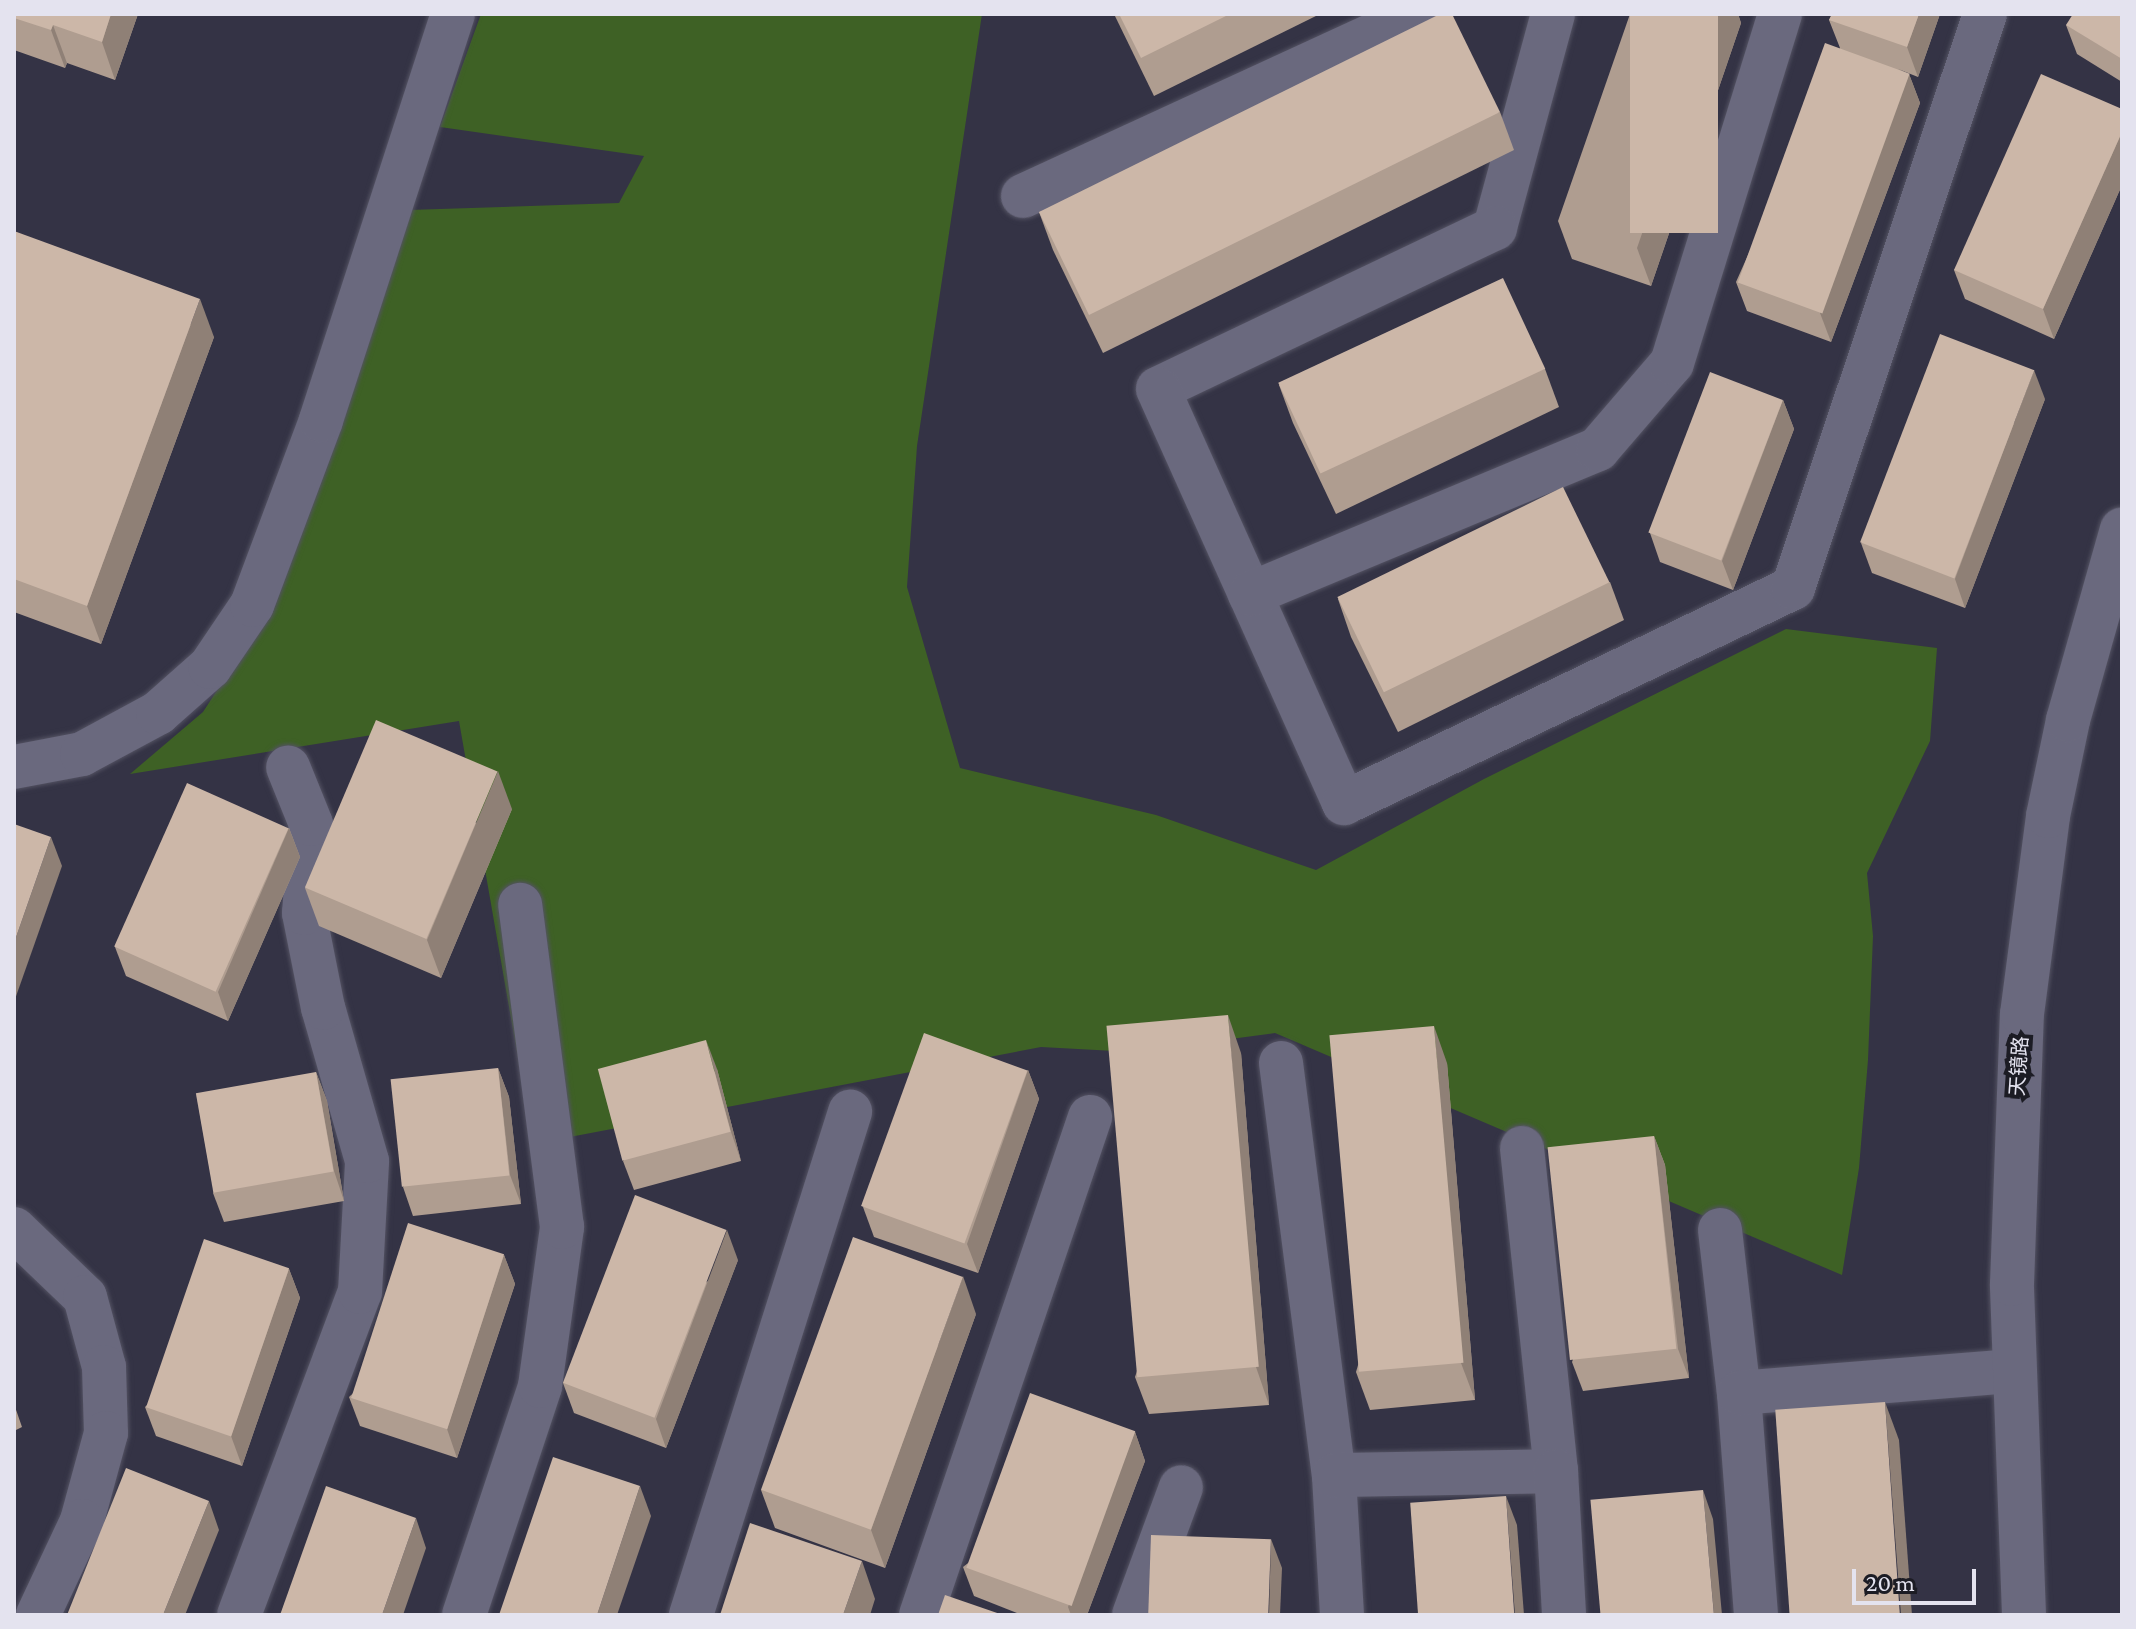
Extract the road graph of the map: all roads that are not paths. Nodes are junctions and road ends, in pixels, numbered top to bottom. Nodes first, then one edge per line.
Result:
1 (453, 14) edge
2 (1418, 14) edge
3 (1553, 14) edge
4 (1780, 14) edge
5 (1985, 14) edge
6 (1023, 196) dead end
7 (2122, 529) edge
8 (1250, 594) junction
9 (14, 767) edge
10 (288, 767) dead end
11 (520, 905) dead end
12 (1281, 1063) dead end
13 (850, 1112) dead end
14 (1090, 1117) dead end
15 (1522, 1148) dead end
16 (14, 1229) edge
17 (1720, 1230) dead end
18 (2013, 1371) junction
19 (1739, 1393) junction
20 (1556, 1471) junction
21 (1334, 1475) junction
22 (1181, 1487) dead end
23 (38, 1615) edge
24 (239, 1615) edge
25 (464, 1615) edge
26 (691, 1615) edge
27 (921, 1615) edge
28 (1134, 1615) edge
29 (1342, 1615) edge
30 (1564, 1615) edge
31 (1756, 1615) edge
32 (2024, 1615) edge

1 - 9 street
2 - 6 street
3 - 8 street
4 - 8 street
5 - 8 street
7 - 18 street, 天镜路
10 - 24 street
11 - 25 street
12 - 21 street
13 - 26 street
14 - 27 street
15 - 20 street
16 - 23 street
17 - 19 street
18 - 19 street
18 - 32 street, 天镜路
19 - 31 street
20 - 21 street
20 - 30 street
21 - 29 street
22 - 28 street

